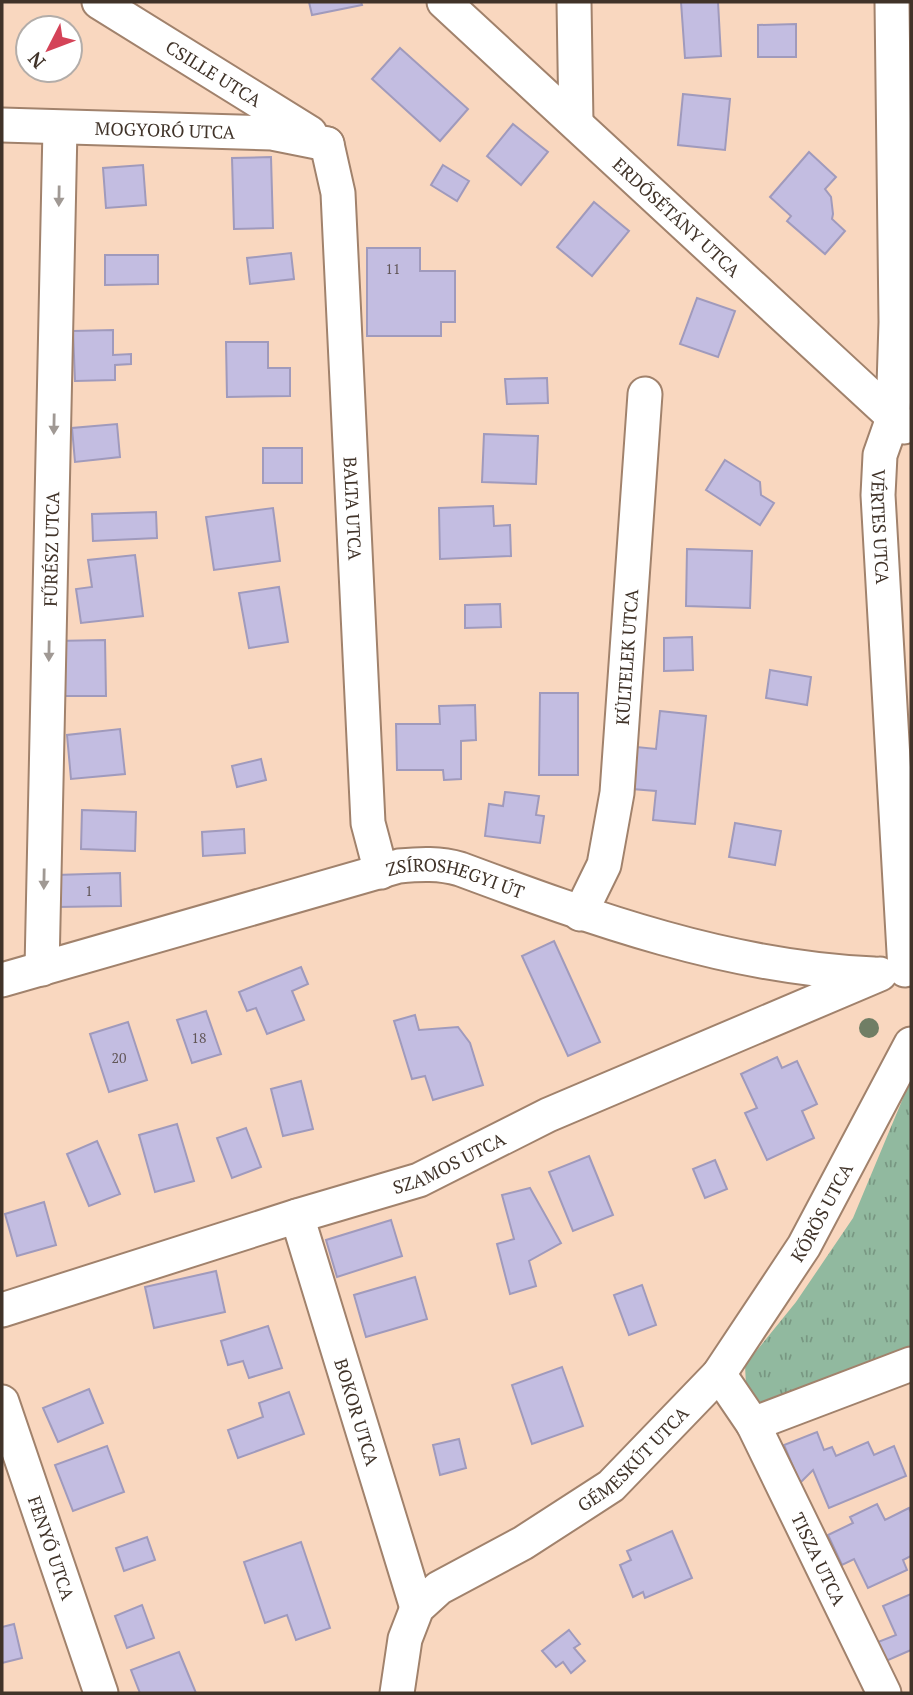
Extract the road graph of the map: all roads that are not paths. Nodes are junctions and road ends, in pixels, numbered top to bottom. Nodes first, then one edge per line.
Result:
1 (99, 2) edge
2 (444, 2) edge
3 (574, 2) edge
4 (892, 2) edge
5 (576, 123) junction
6 (2, 125) edge
7 (60, 128) junction
8 (327, 144) junction
9 (645, 394) dead end
10 (902, 425) edge
11 (381, 872) junction
12 (580, 914) junction
13 (42, 969) junction
14 (899, 971) edge
15 (2, 980) edge
16 (911, 1044) edge
17 (297, 1216) junction
18 (2, 1310) edge
19 (911, 1364) edge
20 (719, 1374) junction
21 (2, 1402) edge
22 (753, 1424) junction
23 (417, 1608) junction
24 (101, 1693) edge
25 (397, 1693) edge
26 (884, 1693) edge

1 - 8 street, CSILLE UTCA
2 - 5 street, ERDŐSÉTÁNY UTCA
3 - 5 street
4 - 10 street, VÉRTES UTCA
5 - 10 street, ERDŐSÉTÁNY UTCA
6 - 7 street, MOGYORÓ UTCA
7 - 8 street, MOGYORÓ UTCA
7 -> 13 street, FŰRÉSZ UTCA
8 - 11 street, BALTA UTCA
9 - 12 street, KÜLTELEK UTCA
10 - 14 street, VÉRTES UTCA
11 - 12 street, ZSÍROSHEGYI ÚT
11 - 13 street, ZSÍROSHEGYI ÚT
12 - 14 street, ZSÍROSHEGYI ÚT
13 - 15 street, ZSÍROSHEGYI ÚT
14 - 17 street, SZAMOS UTCA
16 - 20 street, KŐRÖS UTCA
17 - 18 street, SZAMOS UTCA
17 - 23 street, BOKOR UTCA
19 - 22 street
20 - 22 street
20 - 23 street, GÉMESKÚT UTCA
21 - 24 street, FENYŐ UTCA
22 - 26 street, TISZA UTCA
23 - 25 street, GÉMESKÚT UTCA

